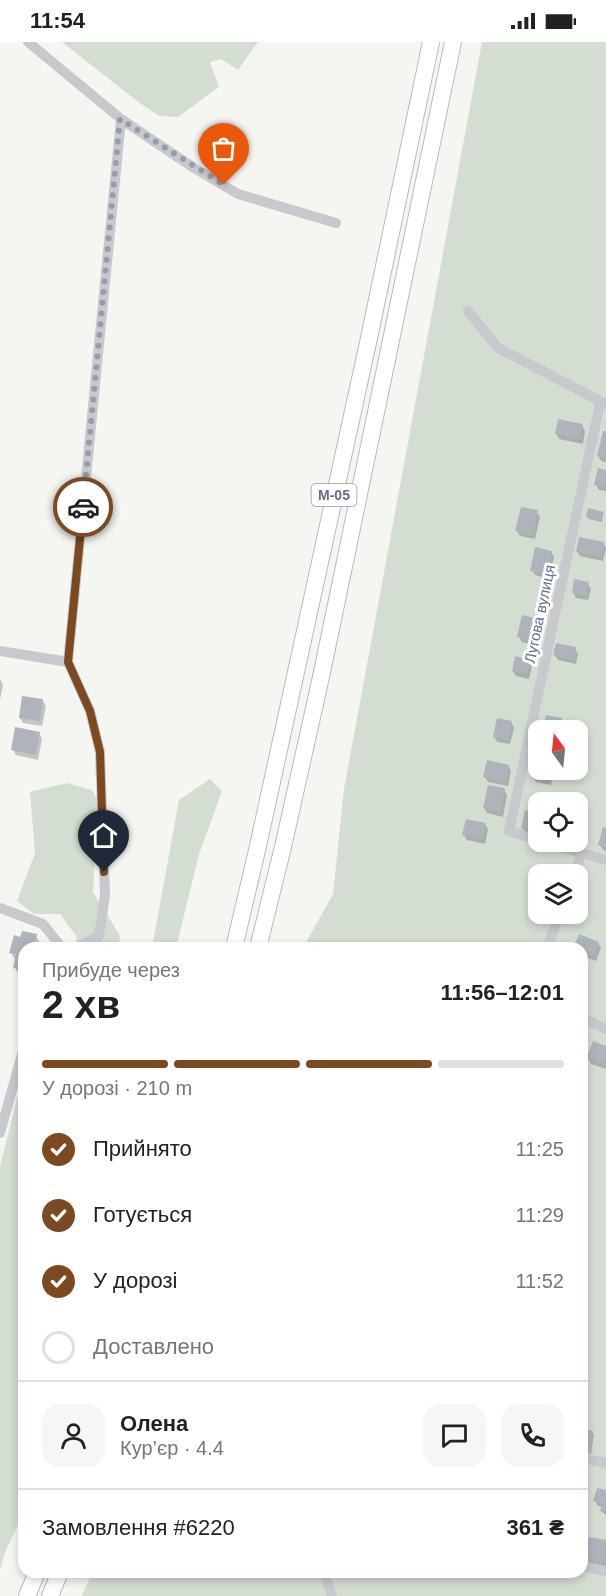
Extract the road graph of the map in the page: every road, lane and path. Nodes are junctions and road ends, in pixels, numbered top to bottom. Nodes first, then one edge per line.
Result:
1 (28, 42) edge
2 (431, 42) edge
3 (453, 42) edge
4 (120, 119) junction
5 (336, 223) dead end
6 (468, 311) dead end
7 (603, 404) edge
8 (0, 651) edge
9 (68, 662) junction
10 (528, 837) edge
11 (578, 852) edge
12 (582, 853) junction
13 (606, 860) edge
14 (578, 864) edge
15 (0, 908) edge
16 (556, 924) edge
17 (57, 942) edge
18 (88, 942) edge
19 (235, 942) edge
20 (259, 942) edge
21 (549, 942) edge
22 (588, 1021) edge
23 (606, 1029) edge
24 (18, 1068) edge
25 (0, 1133) edge
26 (588, 1458) edge
27 (606, 1462) edge
28 (588, 1567) edge
29 (606, 1571) edge
30 (34, 1578) edge
31 (58, 1578) edge
32 (326, 1578) edge
33 (27, 1596) edge
34 (50, 1596) edge
35 (332, 1596) edge

1 - 4 street
2 - 19 highway, М-05
3 - 20 highway, М-05
4 - 5 street
4 - 9 street
6 - 7 street
7 - 10 street, Лугова вулиця
8 - 9 street
9 - 18 street
11 - 12 street
12 - 13 street
12 - 14 street
15 - 17 street
16 - 21 street
22 - 23 street
24 - 25 street
26 - 27 street
28 - 29 street
30 - 33 highway
31 - 34 highway
32 - 35 street

